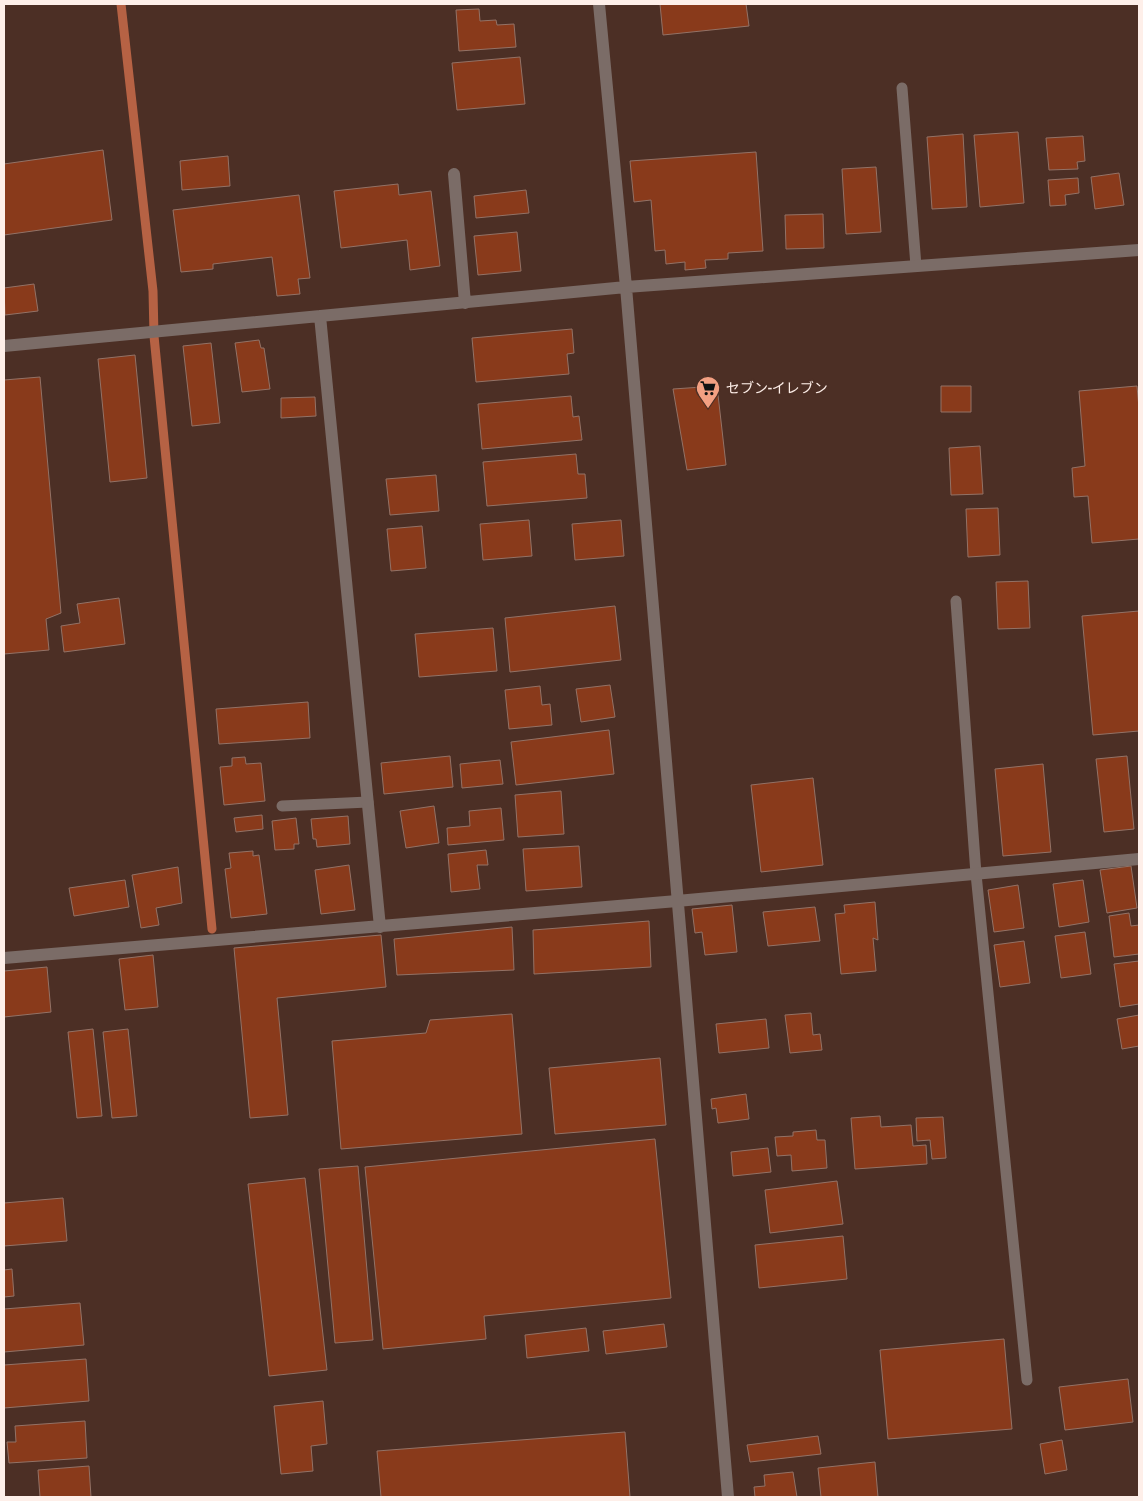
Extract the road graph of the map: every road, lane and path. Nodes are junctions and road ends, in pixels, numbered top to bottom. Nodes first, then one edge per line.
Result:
1 (599, 4) edge
2 (902, 88) dead end
3 (454, 174) dead end
4 (1139, 250) edge
5 (916, 266) junction
6 (626, 287) junction
7 (465, 303) junction
8 (320, 316) junction
9 (4, 346) edge
10 (956, 601) dead end
11 (368, 802) junction
12 (282, 806) dead end
13 (1139, 859) edge
14 (976, 874) junction
15 (678, 901) junction
16 (380, 927) junction
17 (4, 958) edge
18 (1027, 1380) dead end
19 (728, 1497) edge

1 - 6 street
2 - 5 lane
3 - 7 street
4 - 5 street
5 - 6 street
6 - 7 street
6 - 15 street
7 - 8 street
8 - 9 street
8 - 11 street
10 - 14 lane
11 - 12 lane
11 - 16 street
13 - 14 street
14 - 15 street
14 - 18 lane
15 - 16 street
15 - 19 street
16 - 17 street

